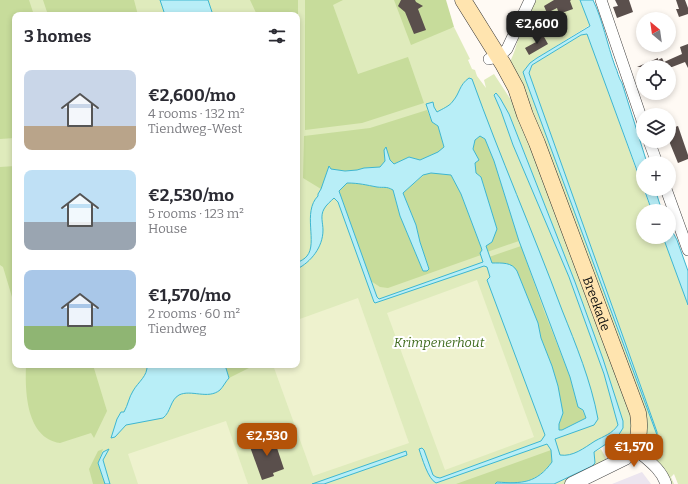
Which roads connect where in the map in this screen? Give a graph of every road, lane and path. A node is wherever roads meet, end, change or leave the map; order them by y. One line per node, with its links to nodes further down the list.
1 (460, 0): 5 (main road, Breekade)
2 (463, 0): 5 (main road, Breekade)
3 (530, 0): 5 (street)
4 (601, 0): 6 (street)
5 (491, 54): 9 (main road, Breekade)
6 (638, 108)
7 (669, 196): 8 (street)
8 (688, 250)
9 (634, 448): 10 (street); 11 (street)
10 (572, 484)
11 (666, 484)

